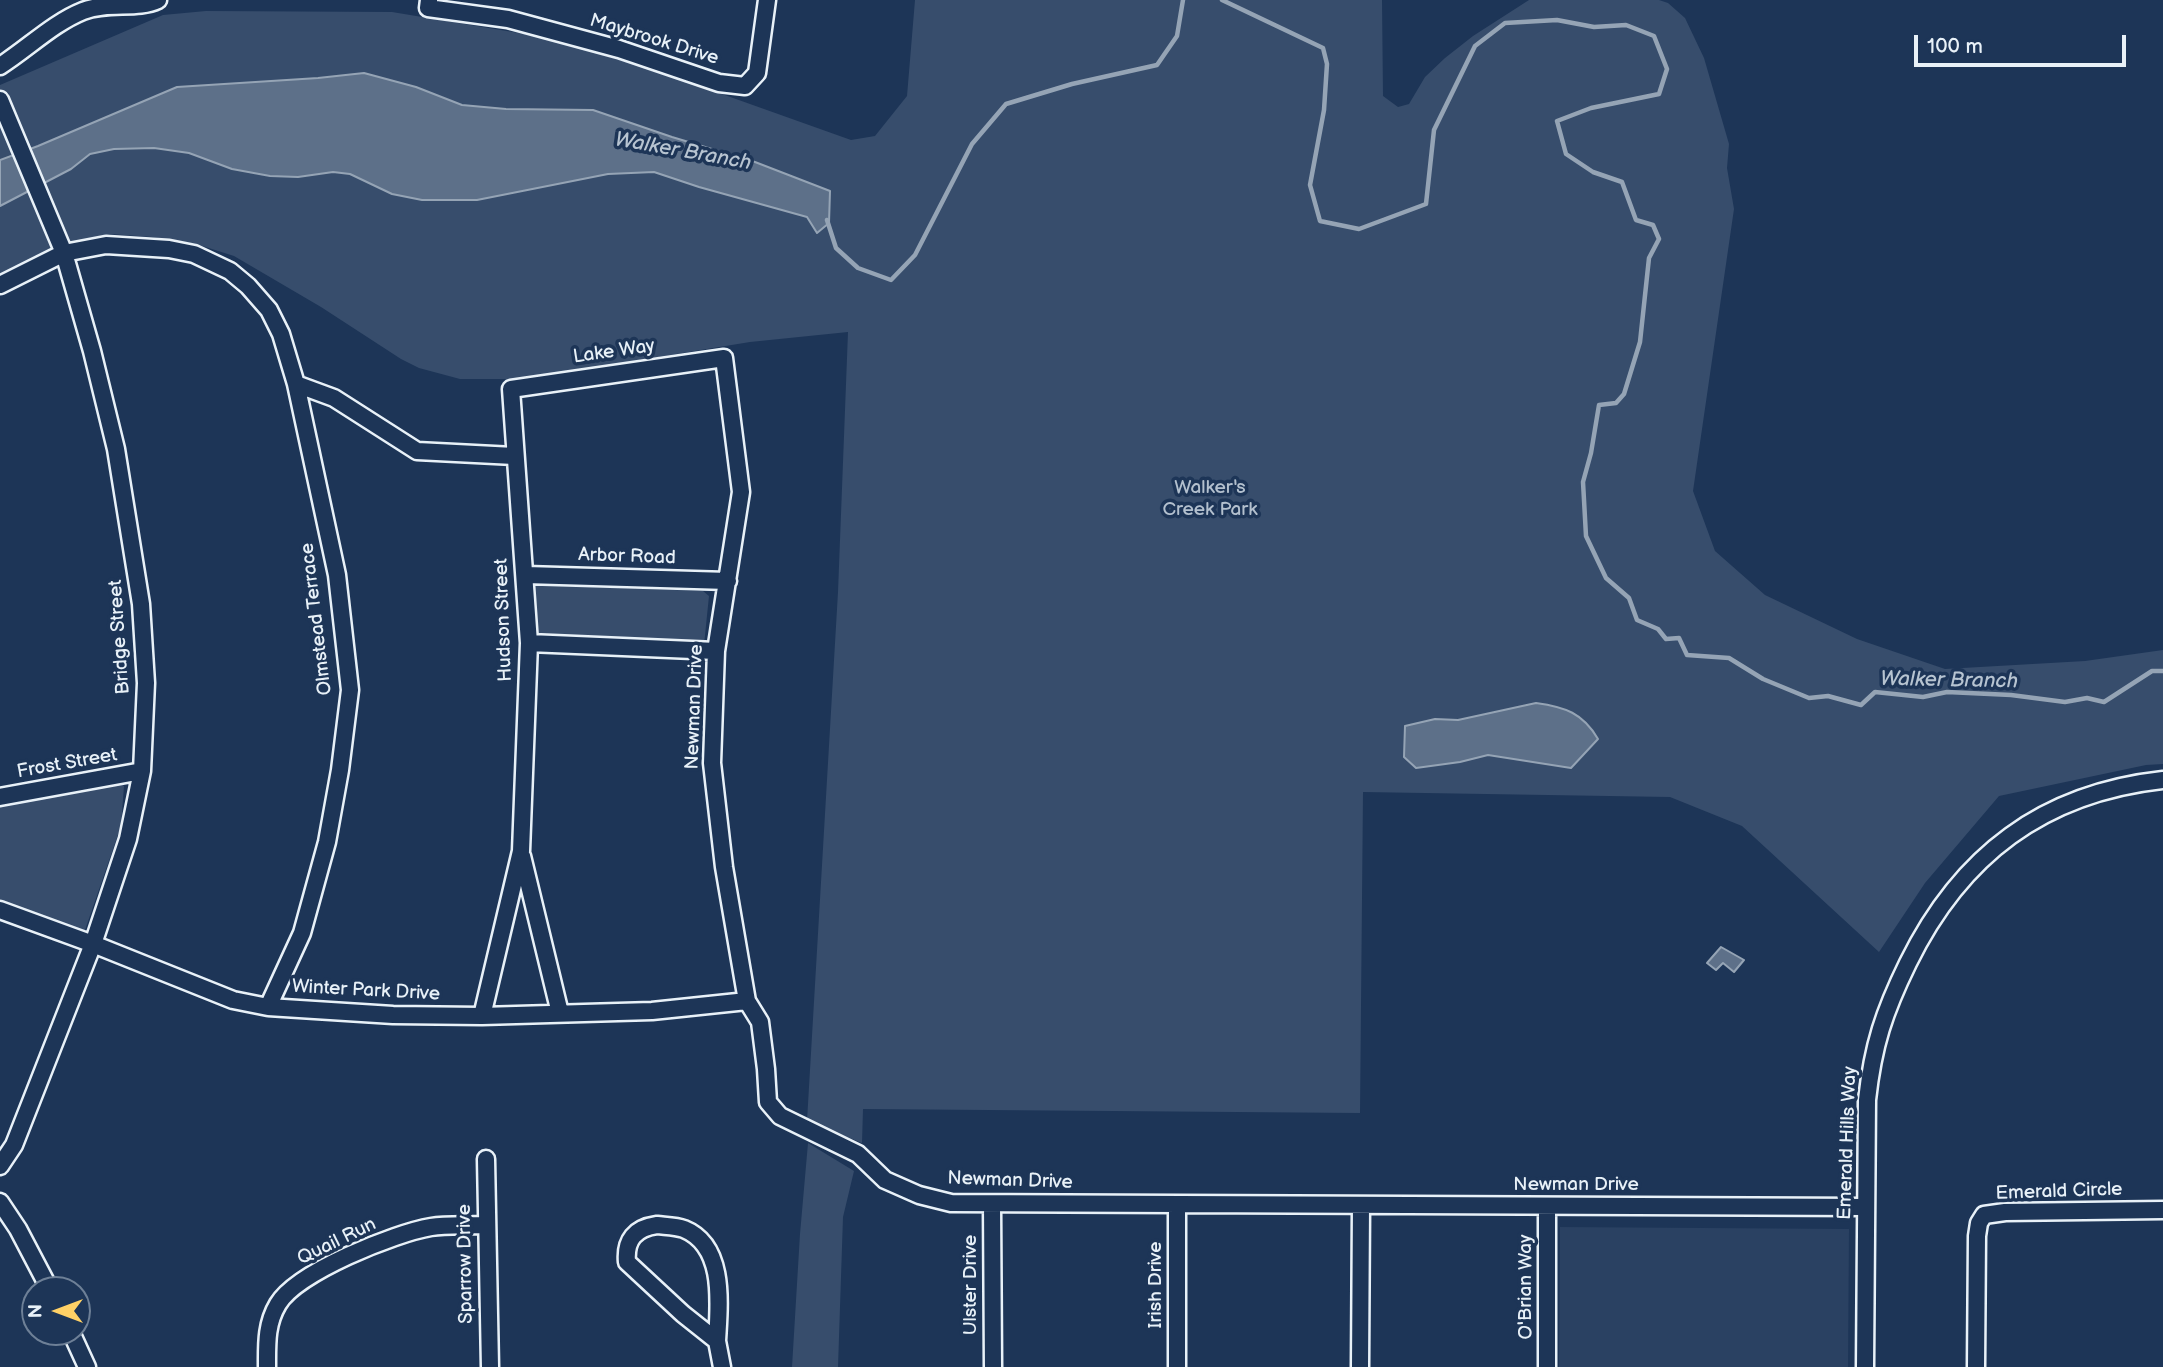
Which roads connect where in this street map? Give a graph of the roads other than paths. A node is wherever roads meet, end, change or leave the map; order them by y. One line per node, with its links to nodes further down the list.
1 (159, 0): 4 (street)
2 (767, 0): 3 (street, Maybrook Drive)
3 (428, 4)
4 (0, 66)
5 (3, 107): 6 (street, Bridge Street)
6 (64, 253): 7 (street); 9 (street); 16 (street, Bridge Street)
7 (0, 285)
8 (724, 358): 10 (street, Lake Way); 13 (street, Newman Drive)
9 (296, 384): 11 (street); 23 (street, Olmstead Terrace)
10 (511, 389): 11 (street, Hudson Street)
11 (514, 456): 12 (street, Hudson Street)
12 (526, 575): 13 (street, Arbor Road); 14 (street, Hudson Street)
13 (728, 581): 15 (street, Newman Drive)
14 (529, 643): 15 (street); 19 (street, Hudson Street)
15 (716, 651): 22 (street, Newman Drive)
16 (142, 771): 18 (street, Frost Street); 21 (street, Bridge Street)
17 (2163, 780): 33 (street, Emerald Hills Way)
18 (0, 797)
19 (521, 851): 24 (street, Hudson Street); 25 (street, Hudson Street)
20 (0, 910): 21 (street, Winter Park Drive)
21 (93, 944): 23 (street, Winter Park Drive); 27 (street, Bridge Street)
22 (747, 1001): 24 (street, Winter Park Drive); 29 (street, Newman Drive)
23 (268, 1007): 25 (street, Winter Park Drive)
24 (560, 1013): 25 (street, Winter Park Drive)
25 (482, 1016)
26 (486, 1159): 35 (street, Sparrow Drive)
27 (0, 1166)
28 (0, 1202): 36 (street)
29 (992, 1204): 30 (street, Newman Drive); 45 (street, Ulster Drive)
30 (1177, 1204): 31 (street, Newman Drive); 46 (street, Irish Drive)
31 (1361, 1206): 32 (street, Newman Drive); 47 (street)
32 (1547, 1206): 33 (street, Newman Drive); 48 (street, O'Brian Way)
33 (1866, 1207): 49 (street, Emerald Hills Way)
34 (2163, 1210): 50 (street, Emerald Circle)
35 (486, 1225): 42 (street, Quail Run); 43 (street, Sparrow Drive)
36 (18, 1229): 37 (street); 38 (street)
37 (0, 1230)
38 (43, 1276)
39 (718, 1341): 39 (street); 44 (street)
40 (77, 1346): 41 (street)
41 (87, 1367)
42 (267, 1367)
43 (490, 1367)
44 (722, 1367)
45 (993, 1367)
46 (1177, 1367)
47 (1360, 1367)
48 (1547, 1367)
49 (1865, 1367)
50 (1976, 1367)

